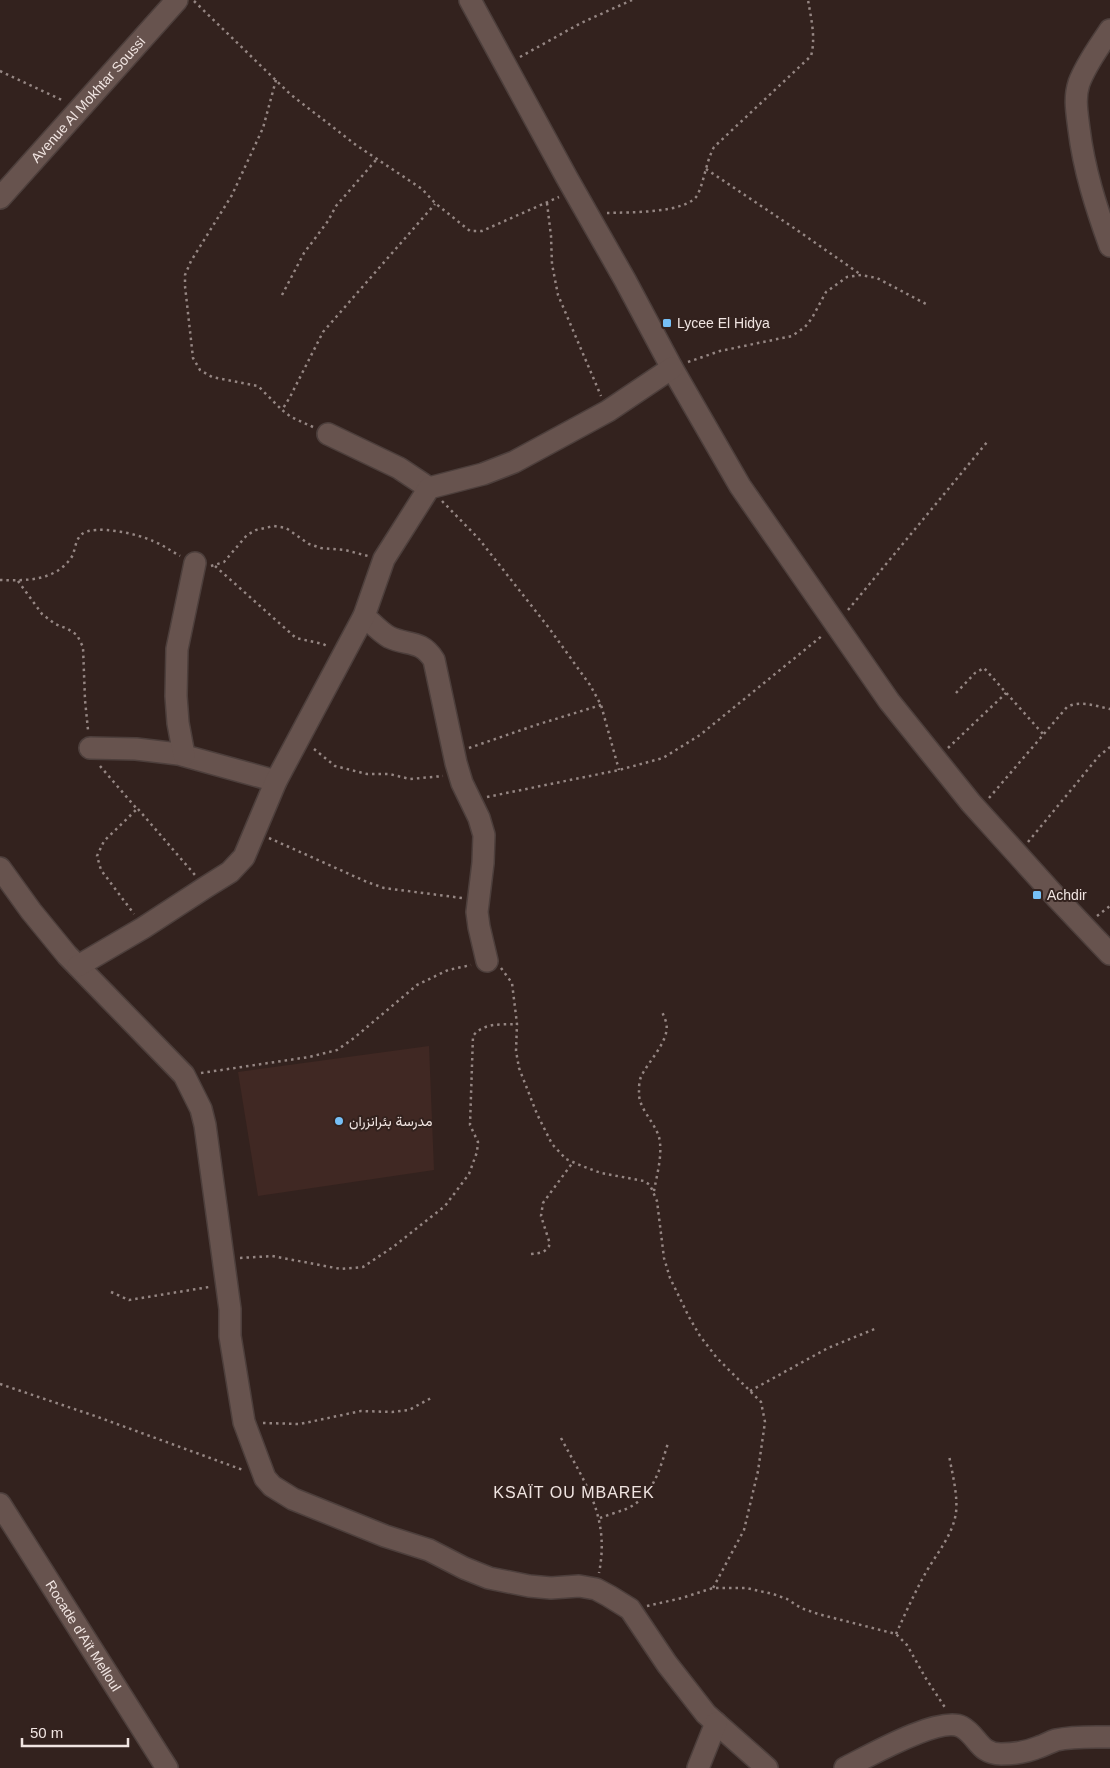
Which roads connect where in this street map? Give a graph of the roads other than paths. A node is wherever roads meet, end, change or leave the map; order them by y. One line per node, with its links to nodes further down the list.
1 (177, 0): 4 (street, Avenue Al Mokhtar Soussi)
2 (470, 0): 6 (street)
3 (1110, 30): 5 (street)
4 (0, 198)
5 (1110, 246)
6 (672, 368): 8 (street); 15 (street)
7 (328, 434): 8 (street)
8 (430, 488): 10 (street)
9 (205, 565): 12 (street)
10 (364, 616): 13 (street); 16 (street)
11 (90, 748): 12 (street)
12 (184, 755): 13 (street)
13 (276, 781): 17 (street)
14 (0, 868): 17 (street)
15 (1110, 954)
16 (487, 961)
17 (78, 966): 19 (street)
18 (0, 1504): 22 (street, Rocade d'Aït Melloul)
19 (716, 1723): 23 (street); 24 (street)
20 (1110, 1737): 21 (street)
21 (1001, 1761): 25 (street)
22 (166, 1768)
23 (698, 1768)
24 (767, 1768)
25 (845, 1768)

